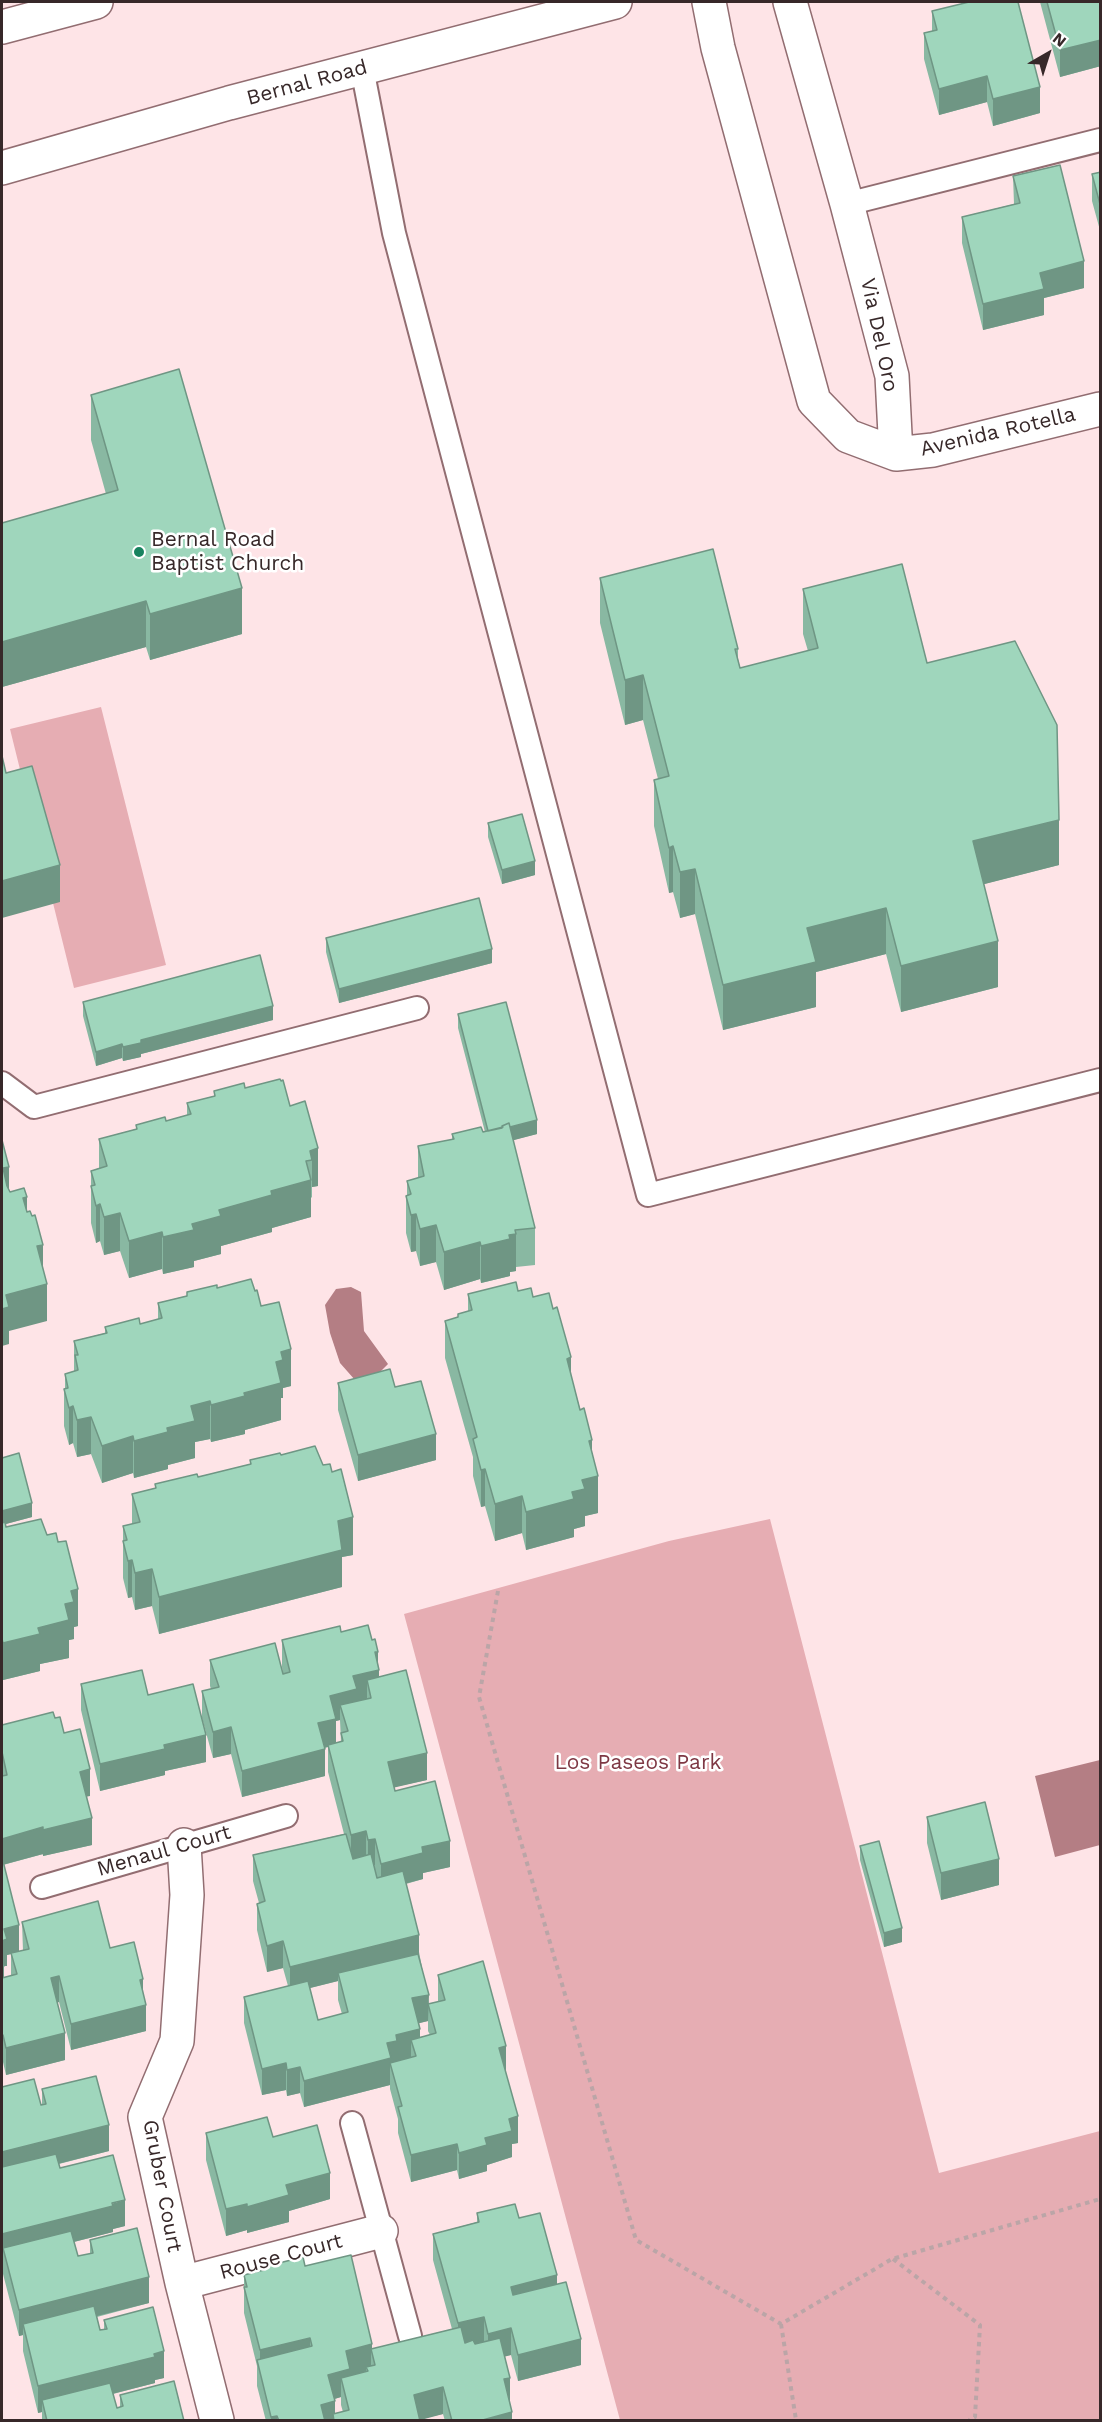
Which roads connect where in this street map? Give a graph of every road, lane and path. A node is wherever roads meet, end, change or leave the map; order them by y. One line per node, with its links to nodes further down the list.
1 (96, 2): 5 (street)
2 (615, 2): 6 (street, Bernal Road)
3 (709, 2): 11 (street)
4 (790, 2): 9 (street, Via Del Oro)
5 (2, 27)
6 (362, 68): 8 (street, Bernal Road); 13 (lane)
7 (1101, 140): 9 (lane)
8 (2, 168)
9 (848, 204): 11 (street, Via Del Oro)
10 (1101, 409): 11 (street, Avenida Rotella)
11 (896, 454)
12 (417, 1008): 14 (lane)
13 (1101, 1080)
14 (2, 1083)
15 (498, 1591): 24 (path)
16 (286, 1816): 17 (lane, Menaul Court)
17 (184, 1845): 18 (lane, Menaul Court); 23 (street, Gruber Court)
18 (42, 1887)
19 (352, 2123): 21 (lane)
20 (1101, 2199): 22 (path)
21 (381, 2231): 23 (street, Rouse Court); 25 (lane)
22 (892, 2259): 24 (path); 28 (path)
23 (182, 2283): 26 (street, Gruber Court)
24 (781, 2324): 27 (path)
25 (410, 2336)
26 (217, 2421)
27 (796, 2421)
28 (969, 2421)

